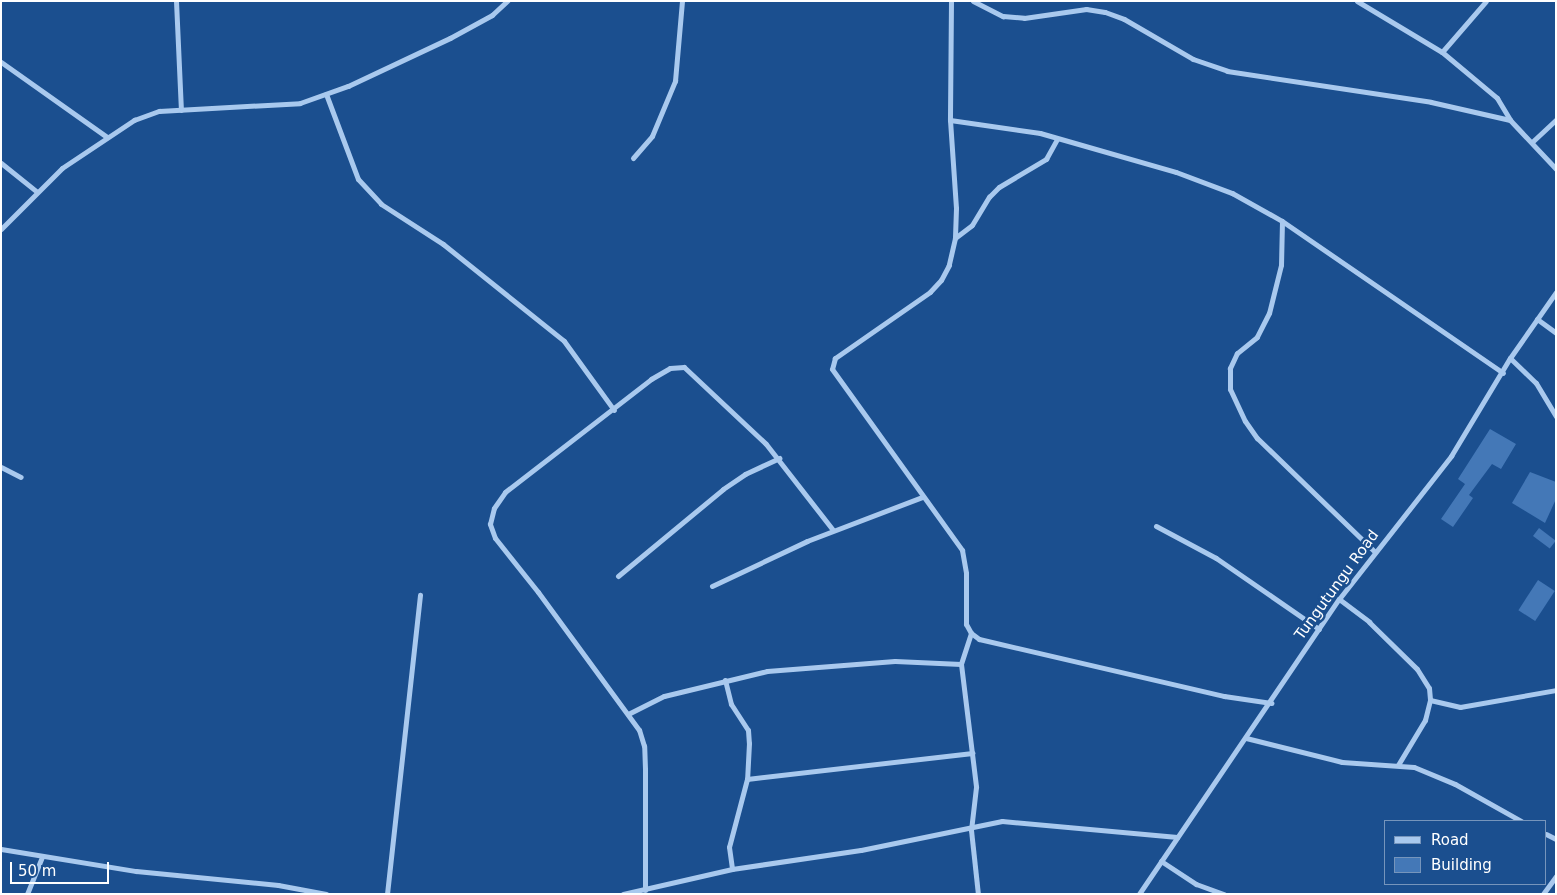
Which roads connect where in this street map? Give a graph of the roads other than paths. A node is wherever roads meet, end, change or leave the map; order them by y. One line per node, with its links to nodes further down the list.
1 (176, 1): 11 (street)
2 (507, 1): 10 (street)
3 (682, 1): 19 (street)
4 (951, 1): 12 (street)
5 (973, 1): 13 (street)
6 (1357, 1): 8 (street)
7 (1486, 1): 8 (street)
8 (1442, 52): 13 (street)
9 (1, 62): 16 (street)
10 (326, 94): 11 (street); 31 (street)
11 (181, 110): 16 (street)
12 (950, 120): 17 (street); 25 (street)
13 (1510, 120): 18 (street)
14 (1556, 120): 15 (street)
15 (1554, 125): 18 (street)
16 (107, 137): 22 (street)
17 (1057, 139): 23 (street); 25 (street)
18 (1532, 142): 21 (street)
19 (633, 158)
20 (1, 163): 22 (street)
21 (1556, 169)
22 (36, 191): 24 (street)
23 (1282, 222): 30 (street); 39 (street)
24 (1, 229)
25 (955, 238): 36 (street)
26 (1556, 292): 27 (street, Tungutungu Road)
27 (1537, 319): 28 (street); 29 (street, Tungutungu Road)
28 (1556, 333)
29 (1510, 358): 30 (street, Tungutungu Road); 32 (street)
30 (1503, 373): 39 (street, Tungutungu Road)
31 (614, 410): 33 (street); 51 (street)
32 (1556, 416)
33 (779, 458): 38 (street); 40 (street)
34 (1, 467): 35 (street)
35 (21, 477)
36 (922, 497): 38 (street); 45 (street)
37 (1156, 526): 44 (street)
38 (833, 530): 41 (street)
39 (1374, 552): 43 (street, Tungutungu Road)
40 (618, 576)
41 (712, 586)
42 (420, 595): 67 (street)
43 (1339, 599): 44 (street, Tungutungu Road); 49 (street)
44 (1319, 629): 50 (street, Tungutungu Road)
45 (971, 633): 46 (street); 50 (street)
46 (961, 664): 47 (street); 53 (street)
47 (725, 680): 51 (street); 55 (street)
48 (1556, 690): 49 (street)
49 (1430, 700): 54 (street)
50 (1271, 703): 52 (street, Tungutungu Road)
51 (628, 714): 64 (street)
52 (1246, 738): 54 (street); 58 (street, Tungutungu Road)
53 (973, 753): 55 (street); 57 (street)
54 (1398, 764): 56 (street)
55 (747, 779): 62 (street)
56 (1520, 820)
57 (971, 830): 58 (street); 62 (street); 69 (street)
58 (1177, 837): 61 (street, Tungutungu Road)
59 (1, 850): 60 (street)
60 (42, 857): 65 (street); 66 (street)
61 (1161, 861): 70 (street, Tungutungu Road); 71 (street)
62 (732, 869): 64 (street)
63 (1556, 876): 72 (street)
64 (646, 890): 68 (street)
65 (27, 894)
66 (326, 894)
67 (387, 894)
68 (623, 894)
69 (978, 894)
70 (1139, 894)
71 (1224, 894)
72 (1543, 894)

